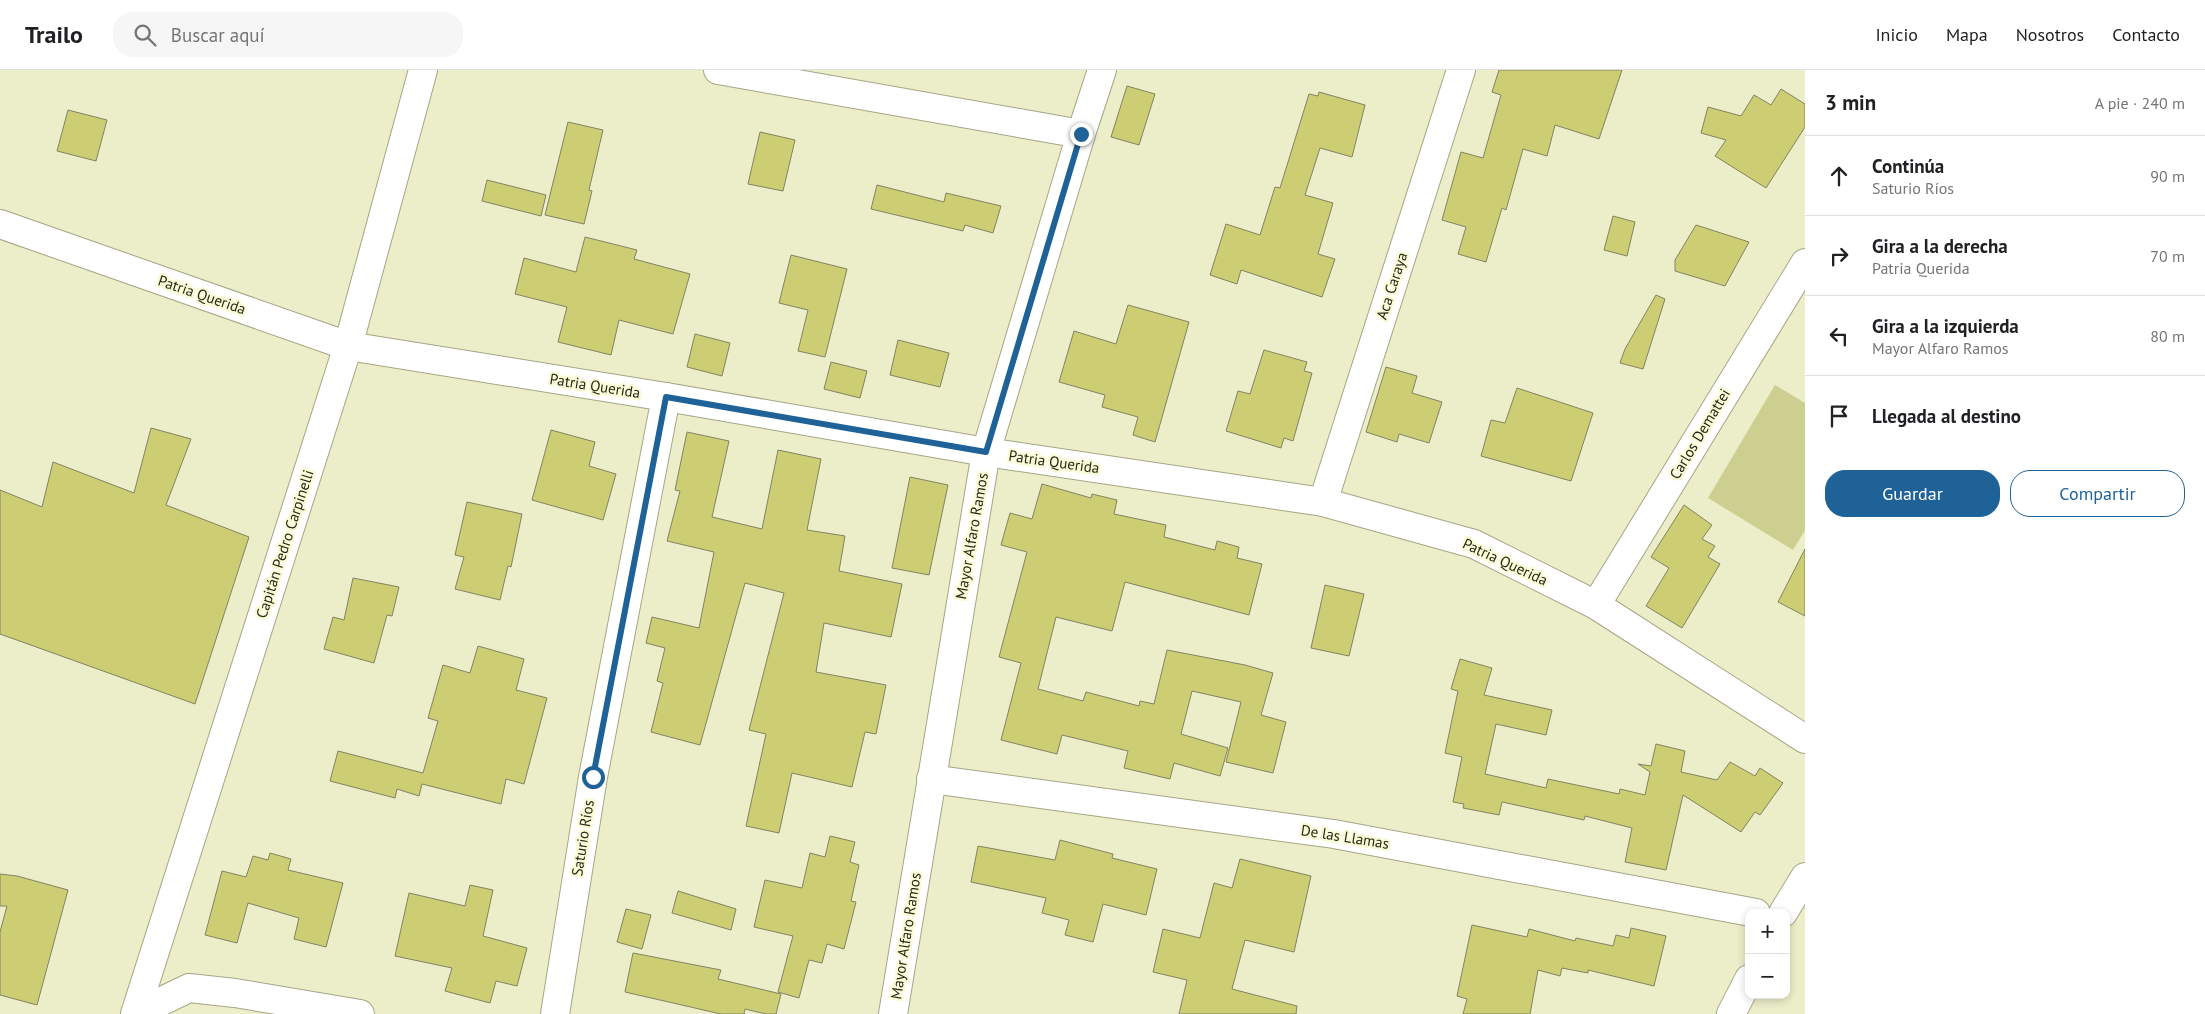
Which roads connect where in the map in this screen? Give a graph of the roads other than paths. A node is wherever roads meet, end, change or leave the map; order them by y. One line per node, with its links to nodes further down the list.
1 (423, 70): 8 (street, Capitán Pedro Carpinelli)
2 (718, 70): 5 (street)
3 (1102, 70): 5 (street, Mayor Alfaro Ramos)
4 (1461, 70): 11 (street, Aca Caraya)
5 (1081, 134): 10 (street, Mayor Alfaro Ramos)
6 (0, 224): 8 (street, Patria Querida)
7 (1805, 262): 12 (street, Carlos Demattei)
8 (348, 346): 9 (street, Patria Querida); 19 (street, Capitán Pedro Carpinelli)
9 (666, 397): 10 (street, Patria Querida); 22 (street, Saturio Ríos)
10 (986, 452): 11 (street, Patria Querida); 14 (street, Mayor Alfaro Ramos)
11 (1323, 502): 12 (street, Patria Querida)
12 (1596, 605): 13 (street, Patria Querida)
13 (1805, 739)
14 (931, 779): 17 (street, De las Llamas); 23 (street, Mayor Alfaro Ramos)
15 (1805, 877): 16 (street)
16 (1785, 909)
17 (1745, 911)
18 (1745, 987): 24 (street)
19 (135, 1014)
20 (148, 1014): 21 (street)
21 (360, 1014)
22 (555, 1014)
23 (893, 1014)
24 (1731, 1014)

